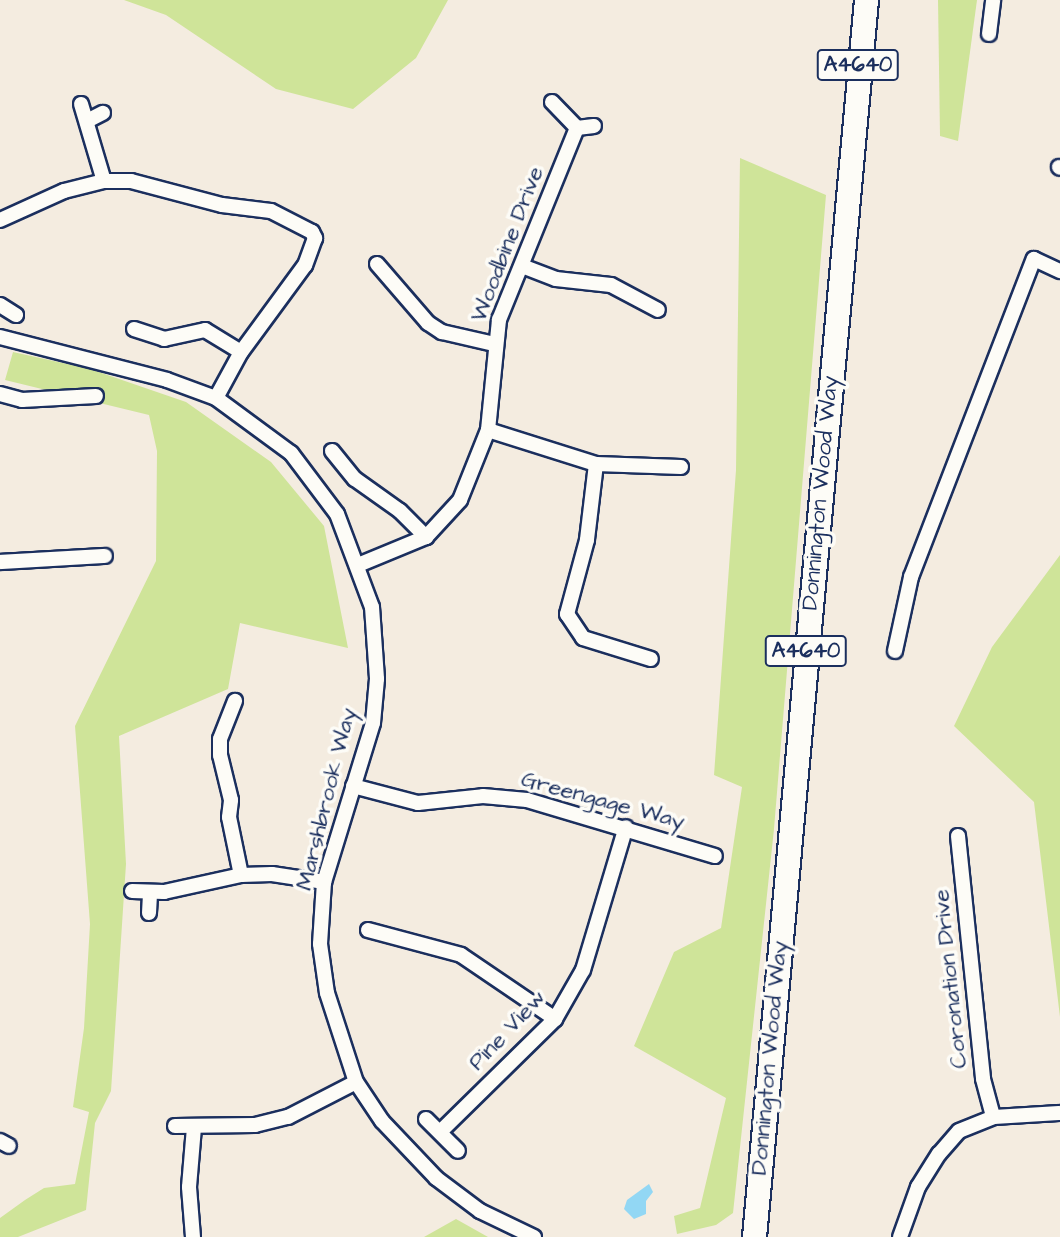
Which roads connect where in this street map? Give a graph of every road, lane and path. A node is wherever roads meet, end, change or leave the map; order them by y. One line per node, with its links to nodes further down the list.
1 (866, 0): 55 (main road, Donnington Wood Way / A4640)
2 (993, 0): 3 (street)
3 (989, 34)
4 (552, 102): 9 (street)
5 (80, 104): 7 (street)
6 (103, 113): 7 (street)
7 (87, 121): 10 (street)
8 (594, 126): 9 (street)
9 (577, 128): 13 (street, Woodbine Drive)
10 (104, 181): 11 (street); 21 (street)
11 (0, 220)
12 (377, 264): 20 (street)
13 (522, 266): 16 (street); 20 (street, Woodbine Drive)
14 (1060, 271): 33 (street)
15 (0, 305): 17 (street)
16 (658, 310)
17 (16, 315)
18 (134, 329): 21 (street)
19 (1, 341): 24 (street, Marshbrook Way)
20 (494, 344): 25 (street, Woodbine Drive)
21 (241, 352): 24 (street)
22 (0, 394): 23 (street)
23 (96, 396)
24 (216, 398): 32 (street, Marshbrook Way)
25 (488, 430): 27 (street); 29 (street, Woodbine Drive)
26 (332, 451): 29 (street)
27 (596, 464): 28 (street); 34 (street)
28 (681, 467)
29 (426, 537): 32 (street, Woodbine Drive)
30 (105, 556): 31 (street)
31 (0, 562)
32 (358, 565): 36 (street, Marshbrook Way)
33 (895, 651)
34 (651, 659)
35 (235, 701): 40 (street)
36 (353, 786): 37 (street, Greengage Way); 41 (street, Marshbrook Way)
37 (625, 827): 39 (street, Greengage Way); 46 (street, Pine View)
38 (958, 836): 49 (street, Coronation Drive)
39 (715, 856)
40 (241, 875): 41 (street); 43 (street)
41 (324, 881): 47 (street, Marshbrook Way)
42 (132, 891): 43 (street)
43 (150, 893): 44 (street)
44 (149, 913)
45 (368, 930): 46 (street)
46 (555, 1019): 53 (street, Pine View)
47 (356, 1082): 52 (street); 57 (street, Marshbrook Way)
48 (1060, 1113): 49 (street)
49 (993, 1117): 58 (street)
50 (426, 1119): 53 (street)
51 (174, 1126): 52 (street)
52 (194, 1127): 56 (street)
53 (440, 1132): 54 (street)
54 (458, 1151)
55 (750, 1234)
56 (193, 1237)
57 (534, 1237)
58 (900, 1237)

